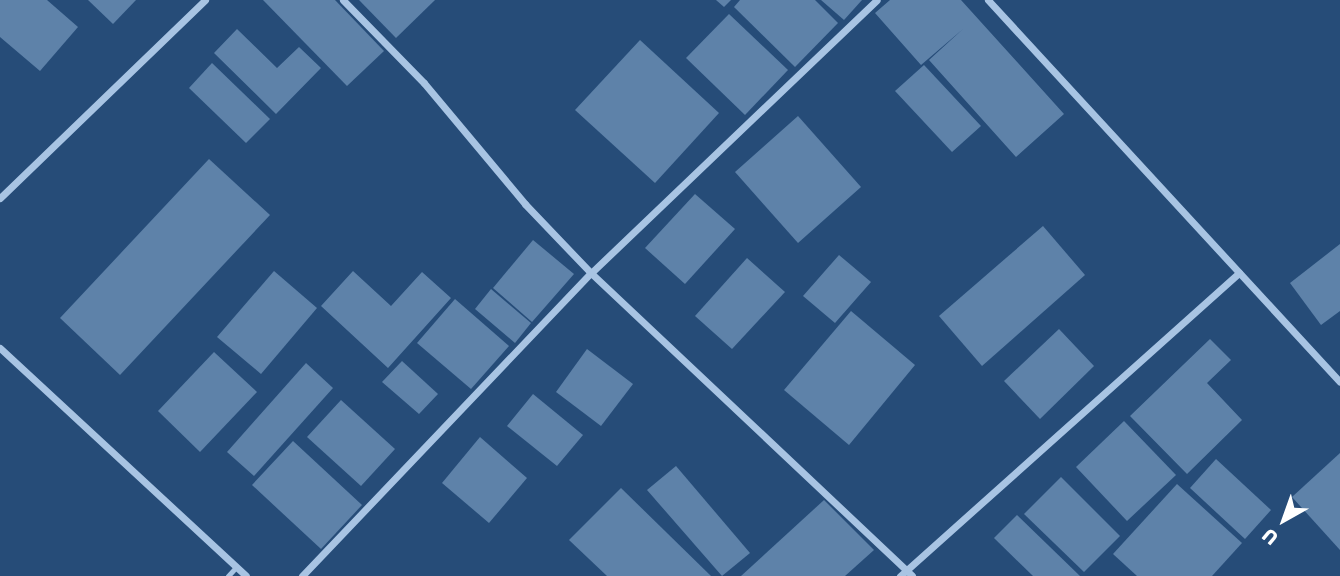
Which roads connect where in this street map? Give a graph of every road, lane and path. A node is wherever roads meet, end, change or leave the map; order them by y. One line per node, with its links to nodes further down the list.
1 (205, 0): 5 (street)
2 (343, 0): 6 (street)
3 (877, 0): 6 (street)
4 (988, 0): 7 (street)
5 (0, 198)
6 (591, 273): 11 (street); 14 (street)
7 (1239, 273): 9 (street); 11 (street)
8 (0, 348): 10 (street)
9 (1340, 382)
10 (236, 567): 12 (lane); 13 (street)
11 (906, 574)
12 (228, 576)
13 (246, 576)
14 (302, 576)

